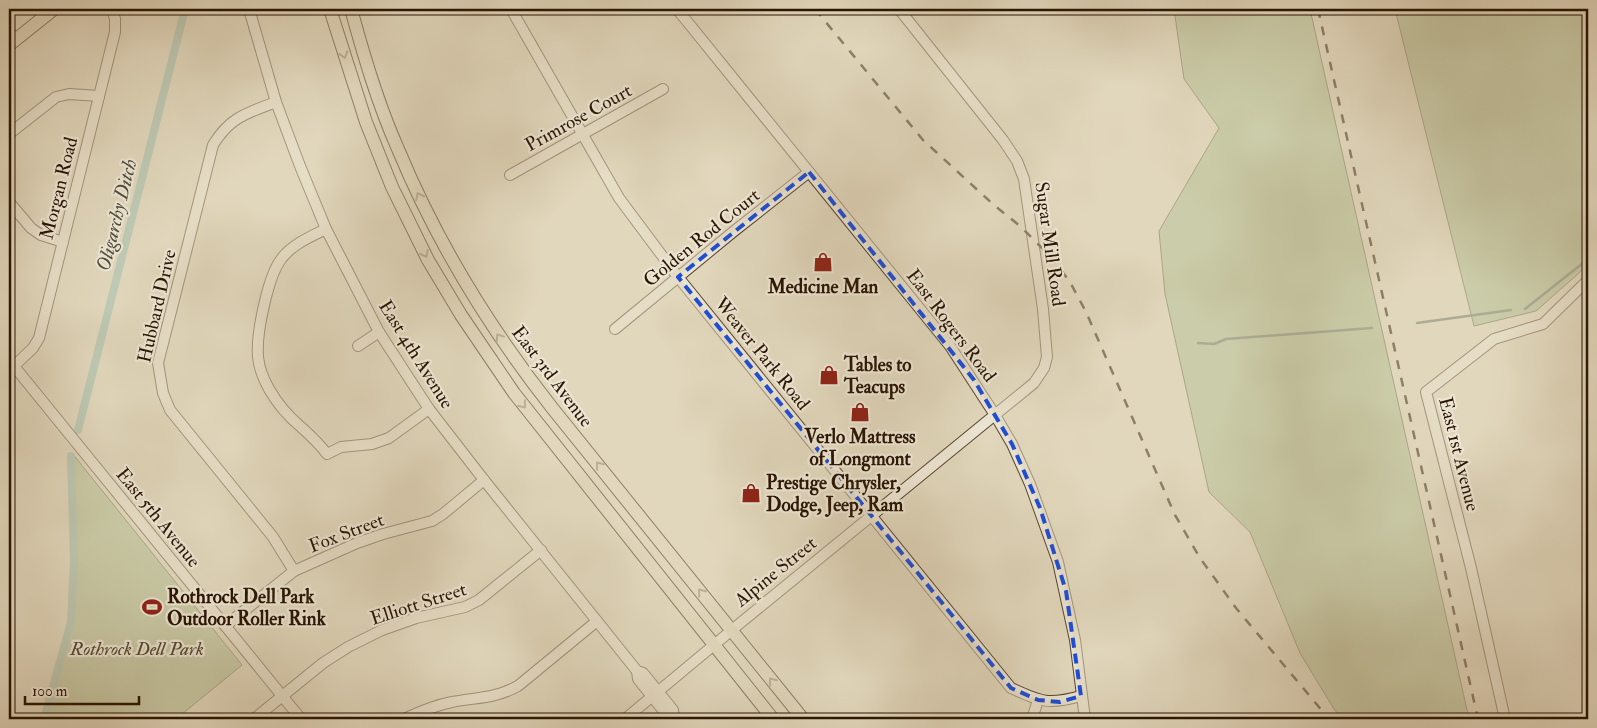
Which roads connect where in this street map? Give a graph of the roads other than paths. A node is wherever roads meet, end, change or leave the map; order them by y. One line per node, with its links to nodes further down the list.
1 (54, 9): 9 (main road)
2 (112, 9): 11 (street, Morgan Road)
3 (250, 9): 12 (street, East 4th Avenue)
4 (330, 9): 35 (main road, East 3rd Avenue, one-way to 35)
5 (351, 9): 34 (main road, East 3rd Avenue, one-way to 5)
6 (511, 9): 14 (street, Weaver Park Road)
7 (677, 9): 15 (street, East Rogers Road)
8 (899, 9): 27 (street, Sugar Mill Road)
9 (11, 38)
10 (663, 89): 14 (street, Primrose Court)
11 (99, 96): 13 (street); 19 (street, Morgan Road)
12 (276, 102): 18 (street, East 4th Avenue); 31 (street, Hubbard Drive)
13 (9, 134)
14 (581, 134): 16 (street, Primrose Court); 20 (street, Weaver Park Road)
15 (809, 172): 20 (street, Golden Rod Court); 27 (street, East Rogers Road)
16 (510, 175)
17 (9, 202): 19 (street)
18 (326, 228): 23 (street, East 4th Avenue); 26 (street)
19 (63, 242): 25 (street, Morgan Road)
20 (678, 277): 22 (street, Golden Rod Court); 29 (street, Weaver Park Road)
21 (1588, 280): 49 (street, East 1st Avenue)
22 (615, 329)
23 (379, 332): 24 (street); 26 (street, East 4th Avenue)
24 (358, 346)
25 (11, 363): 33 (street, East 5th Avenue)
26 (429, 409): 28 (street, East 4th Avenue)
27 (995, 415): 29 (street, Alpine Street); 38 (street, East Rogers Road)
28 (484, 480): 30 (street, East 4th Avenue); 31 (street, Fox Street)
29 (872, 515): 34 (street, Alpine Street); 39 (street, Weaver Park Road)
30 (541, 550): 32 (street, East 4th Avenue); 37 (street, Elliott Street)
31 (294, 571): 33 (street, Fox Street)
32 (597, 621): 36 (street, East 4th Avenue); 43 (street)
33 (225, 626): 37 (street, East 5th Avenue)
34 (731, 630): 35 (street, Alpine Street); 46 (main road, East 3rd Avenue, one-way to 34)
35 (713, 645): 36 (street, Alpine Street); 45 (main road, East 3rd Avenue)
36 (655, 694): 40 (street, East 4th Avenue); 44 (street, Alpine Street)
37 (282, 696): 41 (street, Elliott Street); 42 (street, East 5th Avenue)
38 (1082, 696): 39 (street, Weaver Park Road); 48 (street, East Rogers Road)
39 (1038, 700): 47 (street)
40 (675, 718)
41 (254, 719)
42 (301, 719)
43 (404, 719)
44 (625, 719)
45 (773, 719)
46 (803, 719)
47 (1032, 719)
48 (1085, 719)
49 (1505, 719)

